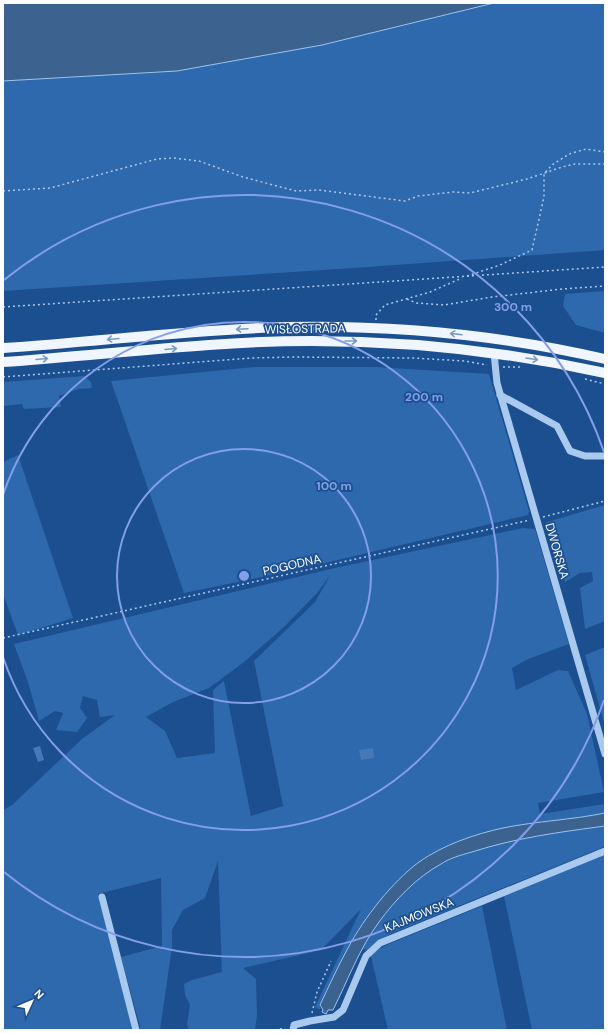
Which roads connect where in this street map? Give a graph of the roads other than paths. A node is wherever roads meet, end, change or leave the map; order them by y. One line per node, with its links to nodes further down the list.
1 (495, 339): 2 (main road, WISŁOSTRADA, one-way to 2); 3 (main road); 4 (main road, WISŁOSTRADA)
2 (3, 348)
3 (494, 352): 5 (main road, WISŁOSTRADA, one-way to 3); 6 (main road, WISŁOSTRADA, one-way to 6); 7 (street, DWORSKA)
4 (605, 359)
5 (3, 362)
6 (605, 373)
7 (500, 395): 8 (street); 9 (street, DWORSKA)
8 (605, 456)
9 (605, 754)
10 (605, 851): 12 (street, KAJMOWSKA)
11 (102, 897): 13 (street)
12 (294, 1028)
13 (136, 1030)

